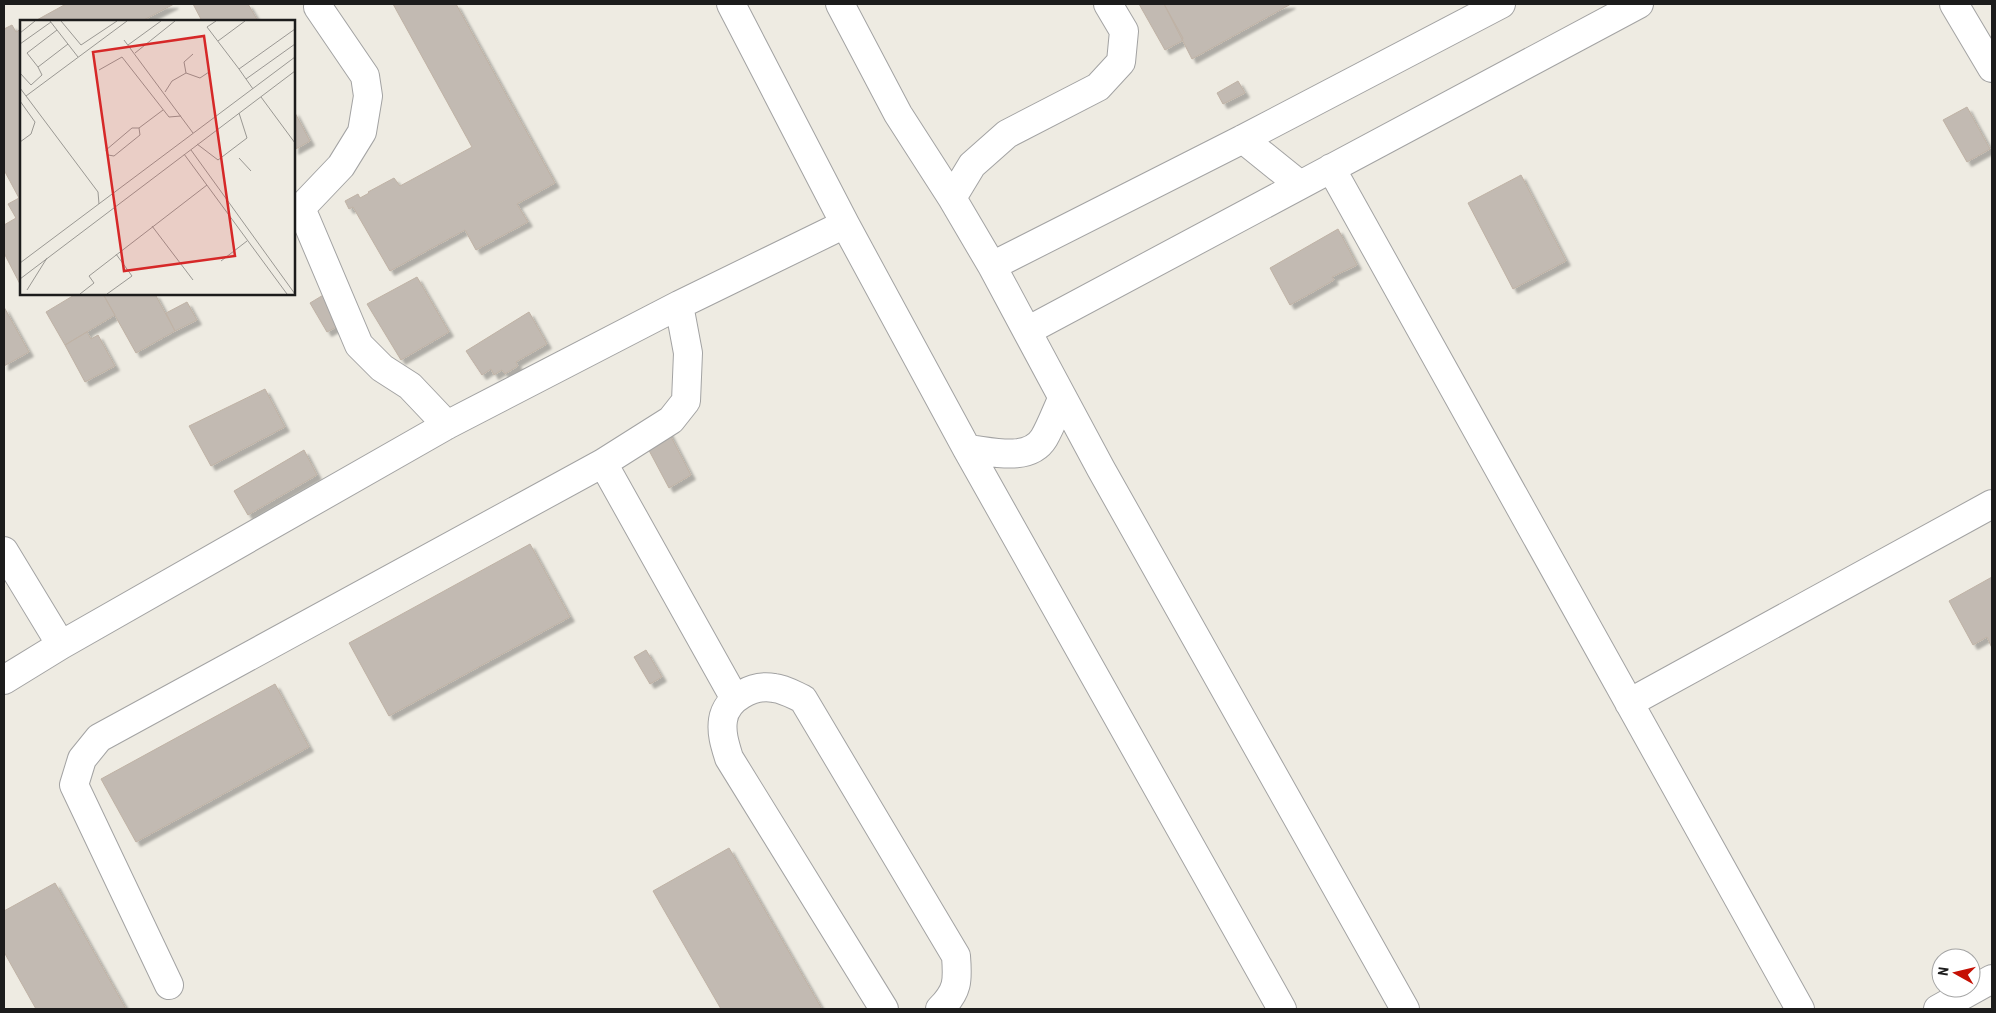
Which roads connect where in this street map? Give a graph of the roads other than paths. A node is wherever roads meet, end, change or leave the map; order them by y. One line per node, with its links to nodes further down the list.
1 (731, 4): 14 (street)
2 (840, 4): 12 (street)
3 (1108, 4): 12 (street)
4 (1501, 4): 9 (street)
5 (1639, 4): 10 (street)
6 (1954, 4): 8 (street)
7 (318, 7): 13 (street)
8 (1992, 68)
9 (1243, 139): 11 (street); 15 (street)
10 (1331, 168): 11 (street); 27 (street)
11 (1300, 185): 17 (street)
12 (952, 198): 15 (street)
13 (297, 209): 19 (street)
14 (845, 224): 16 (street); 20 (street)
15 (992, 266): 17 (street)
16 (679, 305): 19 (street); 21 (street)
17 (1027, 332): 18 (street)
18 (1062, 399): 20 (street); 33 (street)
19 (448, 425): 24 (street)
20 (967, 448): 32 (street)
21 (603, 463): 26 (street); 29 (street)
22 (1992, 504): 27 (street)
23 (4, 551): 24 (street)
24 (61, 645): 25 (street)
25 (4, 680)
26 (735, 698): 30 (street); 31 (street)
27 (1629, 703): 34 (street)
28 (1992, 979): 35 (street)
29 (169, 985)
30 (884, 1009)
31 (940, 1009)
32 (1282, 1009)
33 (1405, 1009)
34 (1800, 1009)
35 (1938, 1009)

